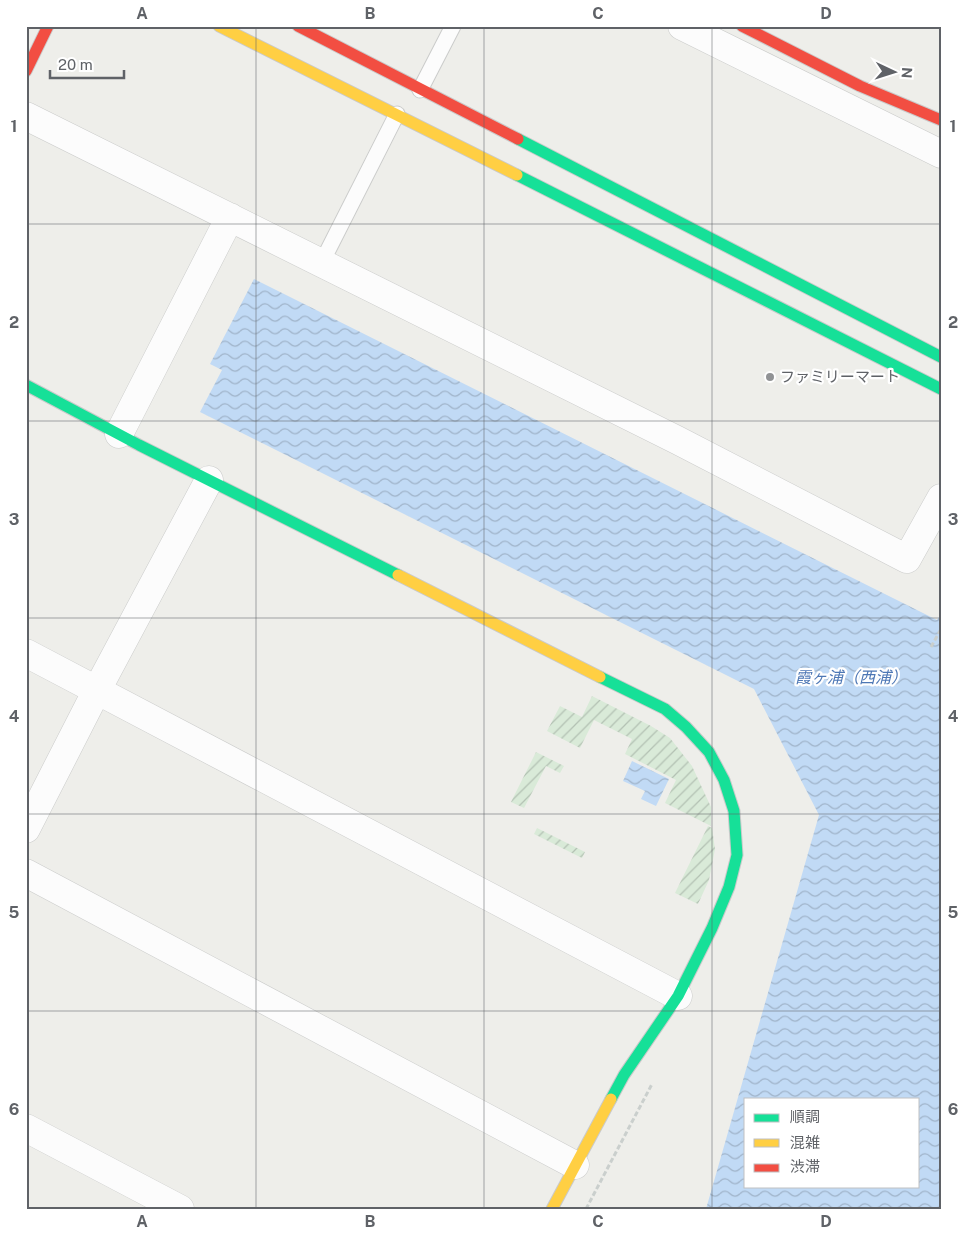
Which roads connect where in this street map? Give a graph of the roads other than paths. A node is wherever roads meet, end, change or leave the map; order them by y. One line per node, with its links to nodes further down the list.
1 (48, 26): 7 (street)
2 (219, 26): 9 (street)
3 (298, 26): 8 (street)
4 (453, 26): 8 (lane)
5 (682, 26): 12 (street)
6 (742, 26): 11 (street)
7 (26, 71)
8 (420, 90): 15 (street)
9 (397, 114): 14 (lane); 17 (street)
10 (26, 116): 13 (street)
11 (941, 120)
12 (941, 154)
13 (230, 216): 14 (street); 18 (street)
14 (322, 262): 20 (street)
15 (941, 357)
16 (26, 385): 18 (street)
17 (941, 389)
18 (119, 434): 19 (street)
19 (209, 480): 22 (street); 25 (street)
20 (941, 498)
21 (26, 653): 22 (street)
22 (97, 690): 23 (street); 25 (street)
23 (26, 829)
24 (26, 873): 27 (street)
25 (678, 996): 27 (street)
26 (26, 1128): 28 (street)
27 (575, 1165): 29 (street)
28 (180, 1209)
29 (552, 1209)

